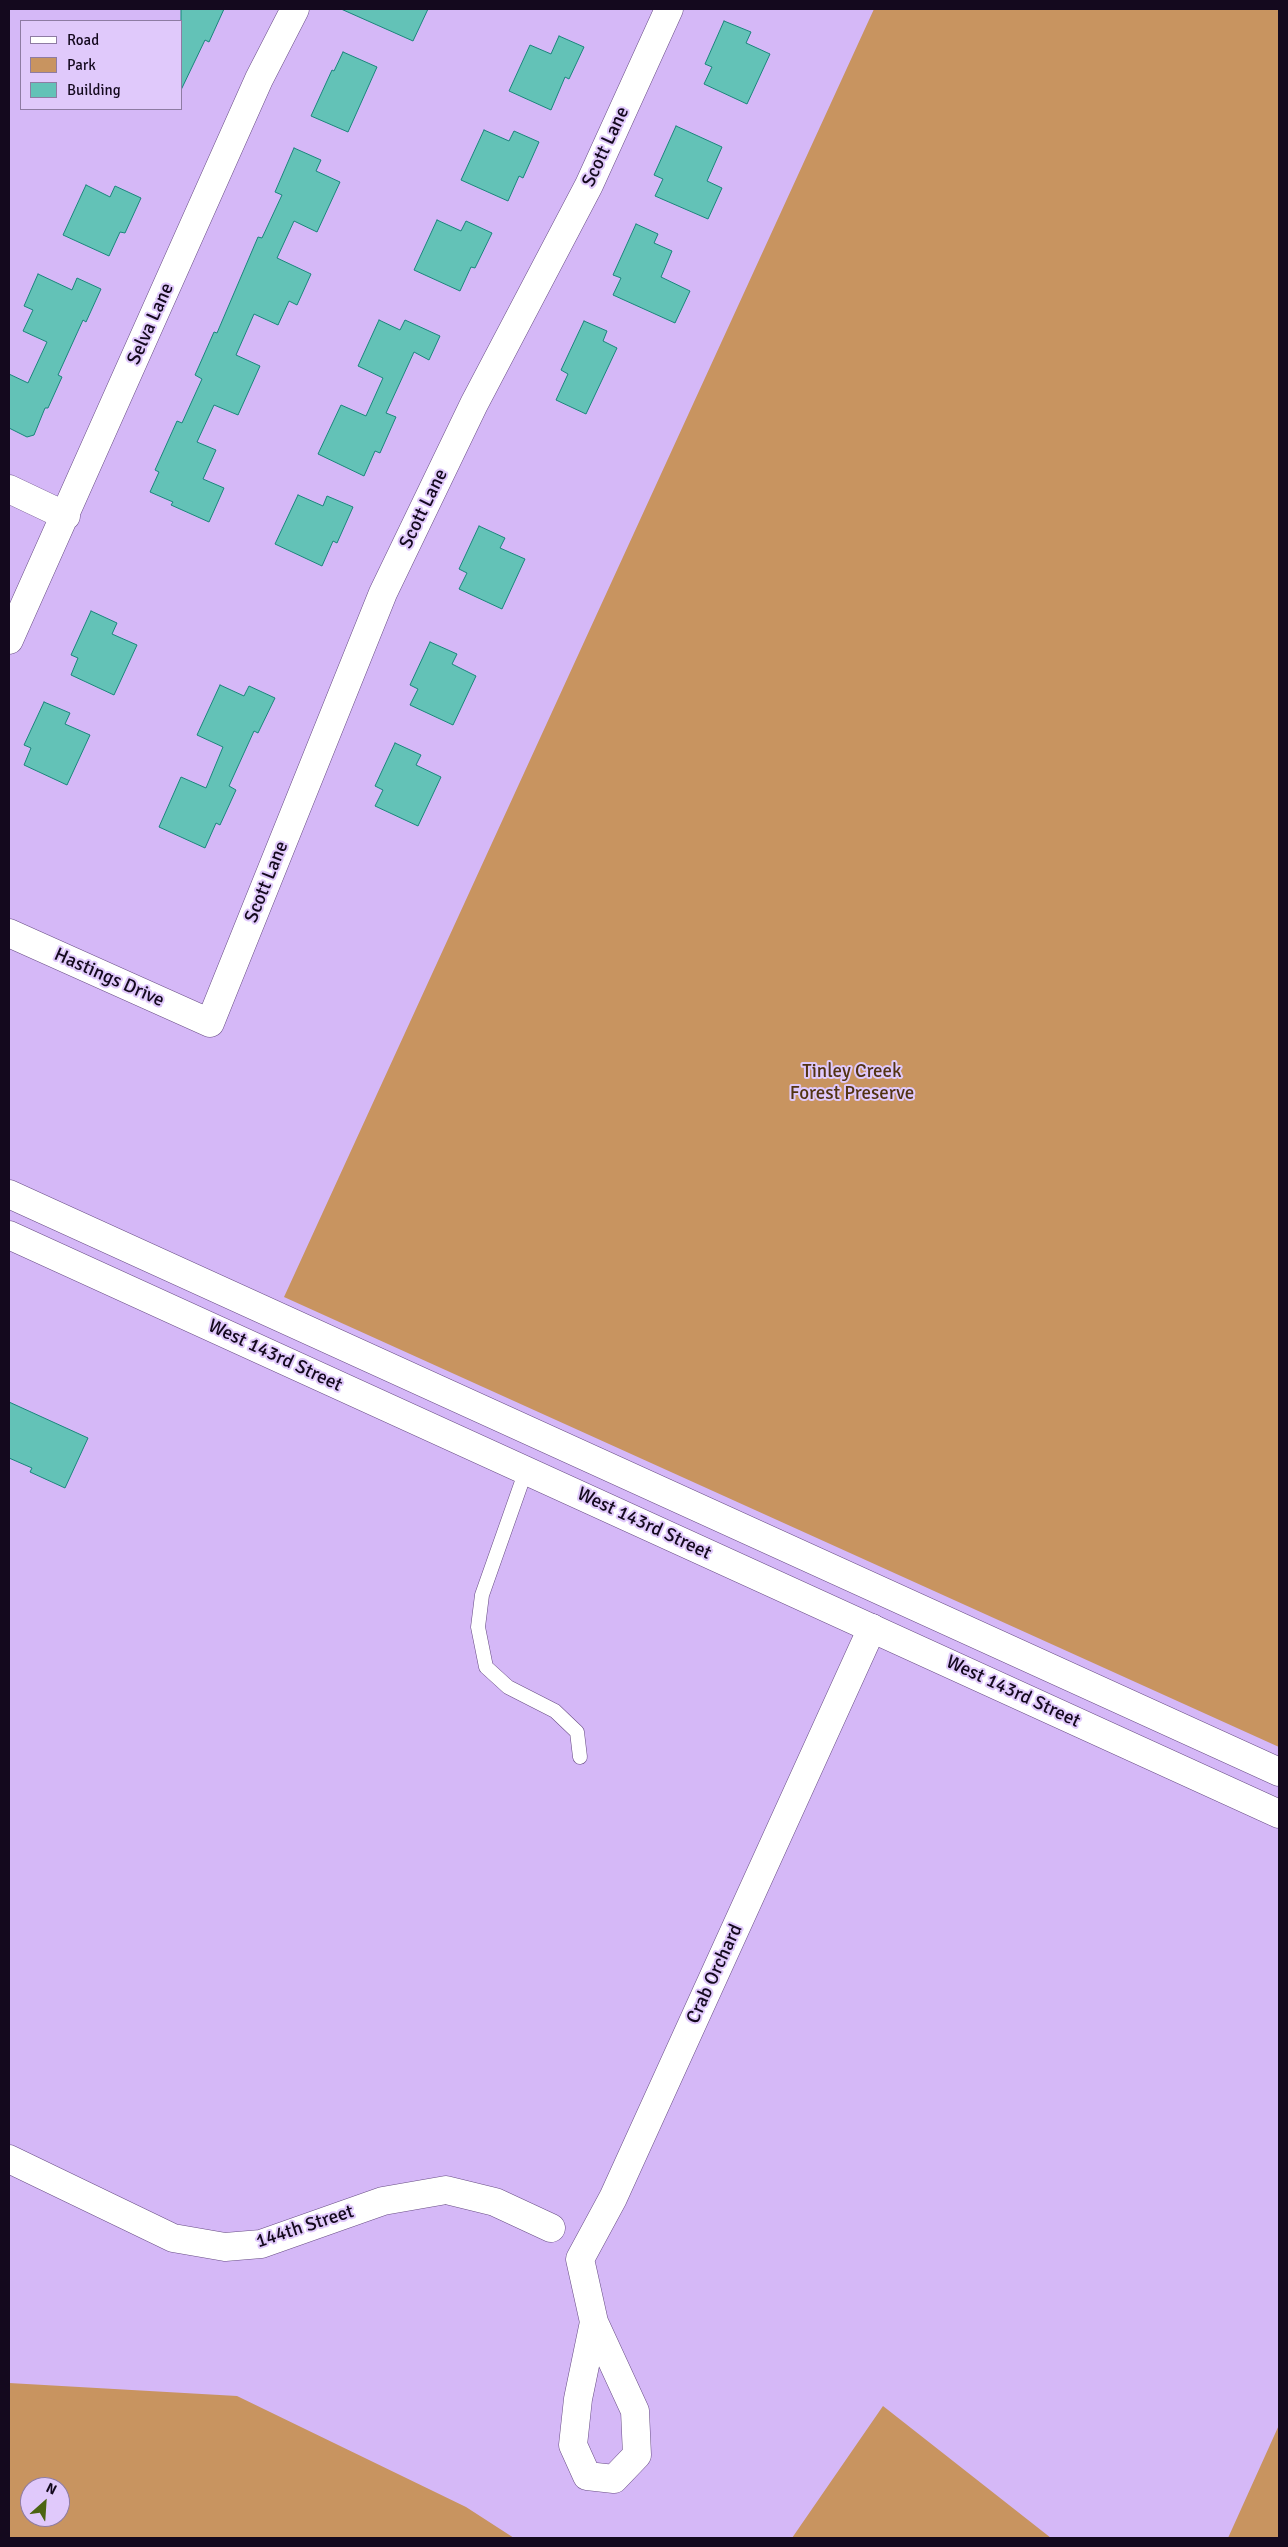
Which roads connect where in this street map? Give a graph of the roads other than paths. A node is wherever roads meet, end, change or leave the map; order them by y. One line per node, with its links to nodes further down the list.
1 (295, 9): 4 (street, Selva Lane)
2 (669, 9): 7 (street, Scott Lane)
3 (9, 489): 4 (street)
4 (66, 516): 5 (street, Selva Lane)
5 (9, 640)
6 (9, 933): 7 (street, Hastings Drive)
7 (210, 1023)
8 (9, 1194): 13 (street, West 143rd Street)
9 (9, 1235): 10 (street, West 143rd Street)
10 (526, 1470): 11 (street, West 143rd Street); 12 (lane)
11 (872, 1628): 14 (street, West 143rd Street); 17 (street, Crab Orchard)
12 (580, 1757)
13 (1279, 1772)
14 (1279, 1814)
15 (9, 2159): 16 (street, 144th Street)
16 (551, 2228)
17 (594, 2322): 17 (street, Crab Orchard)

